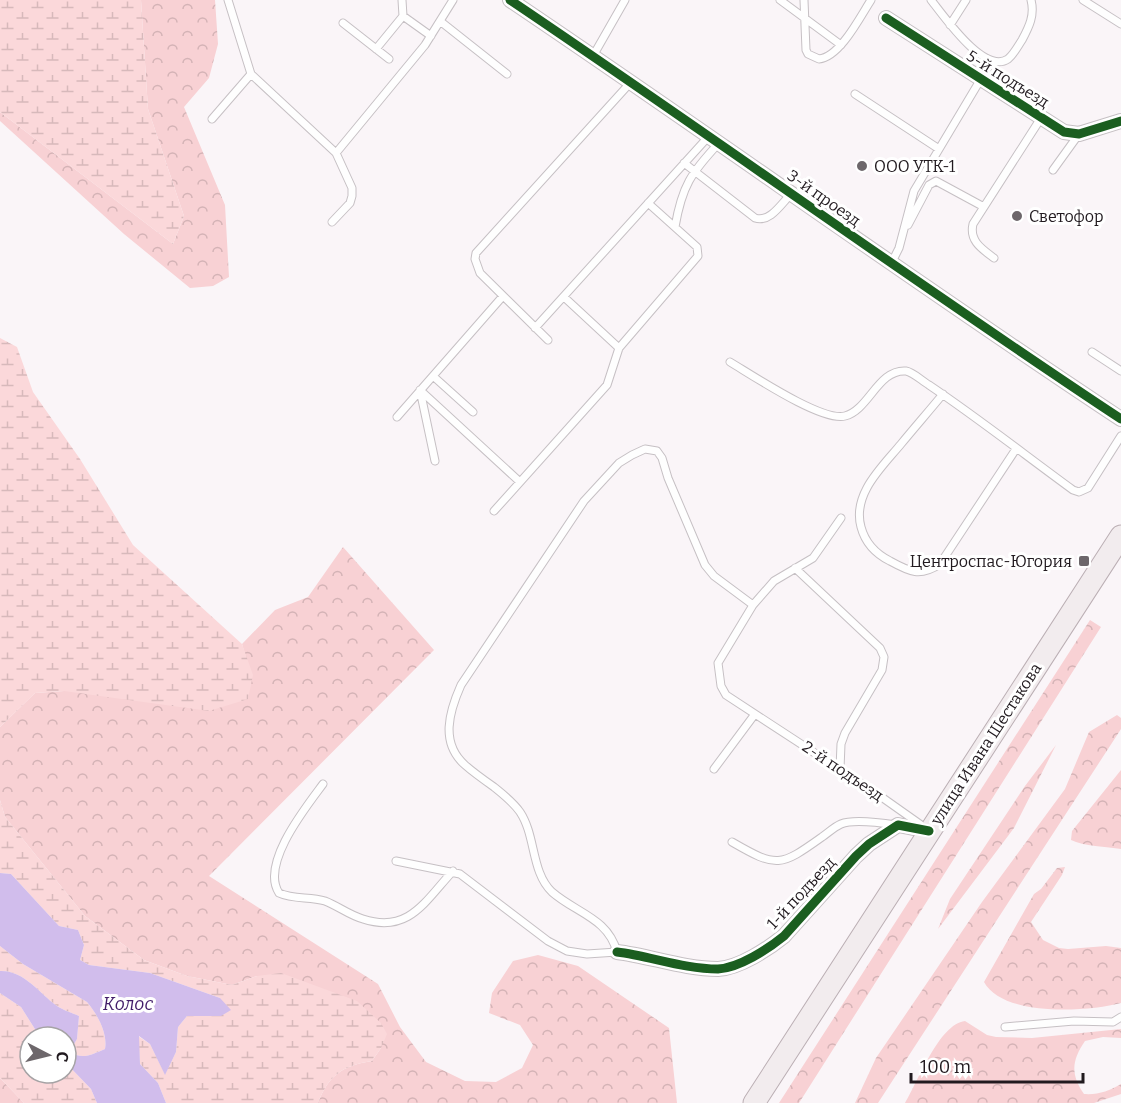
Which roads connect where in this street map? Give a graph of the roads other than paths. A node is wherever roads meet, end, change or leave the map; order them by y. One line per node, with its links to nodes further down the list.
1 (228, 0): 26 (lane)
2 (402, 0): 13 (lane)
3 (453, 0): 16 (lane)
4 (510, 0): 23 (street, 3-й проезд)
5 (626, 0): 23 (lane)
6 (780, 0): 14 (lane)
7 (804, 0): 14 (lane)
8 (872, 0): 21 (lane)
9 (931, 0): 19 (lane)
10 (966, 0): 19 (lane)
11 (1031, 0): 25 (lane)
12 (1083, 0): 18 (lane)
13 (403, 16): 20 (lane); 22 (lane)
14 (804, 18): 21 (lane); 21 (lane)
15 (886, 18): 28 (street, 5-й подъезд)
16 (440, 21): 20 (lane); 27 (lane)
17 (343, 23): 22 (lane)
18 (1121, 24)
19 (950, 25): 25 (lane)
20 (431, 36): 37 (lane)
21 (841, 45)
22 (376, 50): 24 (lane)
23 (593, 56): 29 (street, 3-й проезд)
24 (389, 59)
25 (991, 62): 28 (lane)
26 (251, 74): 32 (lane); 37 (lane)
27 (507, 74)
28 (980, 80): 31 (street, 5-й подъезд); 36 (lane)
29 (631, 82): 35 (street, 3-й проезд); 49 (lane)
30 (855, 94): 36 (lane)
31 (1041, 117): 34 (street, 5-й подъезд); 43 (lane)
32 (212, 119)
33 (1121, 121): 34 (street)
34 (1078, 134): 39 (lane)
35 (714, 140): 38 (lane); 40 (lane); 41 (street, 3-й проезд)
36 (939, 149): 46 (lane)
37 (336, 153): 44 (lane)
38 (684, 163): 40 (lane); 42 (lane)
39 (1053, 170)
40 (694, 171): 41 (lane); 45 (lane)
41 (791, 194): 48 (street, 3-й проезд)
42 (648, 203): 45 (lane); 50 (lane)
43 (984, 207): 46 (lane); 47 (lane)
44 (333, 222)
45 (675, 227): 53 (lane)
46 (903, 234): 48 (lane)
47 (994, 258)
48 (891, 264): 62 (street, 3-й проезд)
49 (503, 296): 51 (lane); 57 (lane)
50 (564, 297): 51 (lane); 53 (lane)
51 (535, 328): 52 (lane)
52 (548, 340)
53 (619, 348): 66 (lane)
54 (1092, 352): 56 (lane)
55 (730, 362): 59 (lane)
56 (1121, 371)
57 (433, 376): 58 (lane); 60 (lane)
58 (420, 390): 61 (lane); 65 (lane); 66 (lane)
59 (942, 394): 64 (lane); 64 (lane)
60 (472, 412)
61 (397, 417)
62 (1121, 419)
63 (1121, 436): 64 (lane)
64 (1016, 449)
65 (435, 461)
66 (520, 482): 67 (lane)
67 (494, 511)
68 (841, 518): 70 (lane, 2-й подъезд)
69 (1121, 536): 77 (main road, улица Ивана Шестакова)
70 (795, 568): 71 (lane, 2-й подъезд); 74 (lane)
71 (753, 604): 72 (lane, 2-й подъезд); 81 (lane)
72 (755, 714): 73 (lane); 74 (lane, 2-й подъезд)
73 (714, 769)
74 (840, 769): 77 (lane, 2-й подъезд)
75 (323, 784): 80 (lane)
76 (898, 825): 77 (street); 78 (lane); 81 (street, 1-й подъезд)
77 (929, 831): 84 (main road, улица Ивана Шестакова)
78 (732, 842)
79 (396, 861): 80 (lane)
80 (453, 871): 81 (lane)
81 (617, 952)
82 (1121, 1017): 83 (lane)
83 (1005, 1028)
84 (754, 1103)

